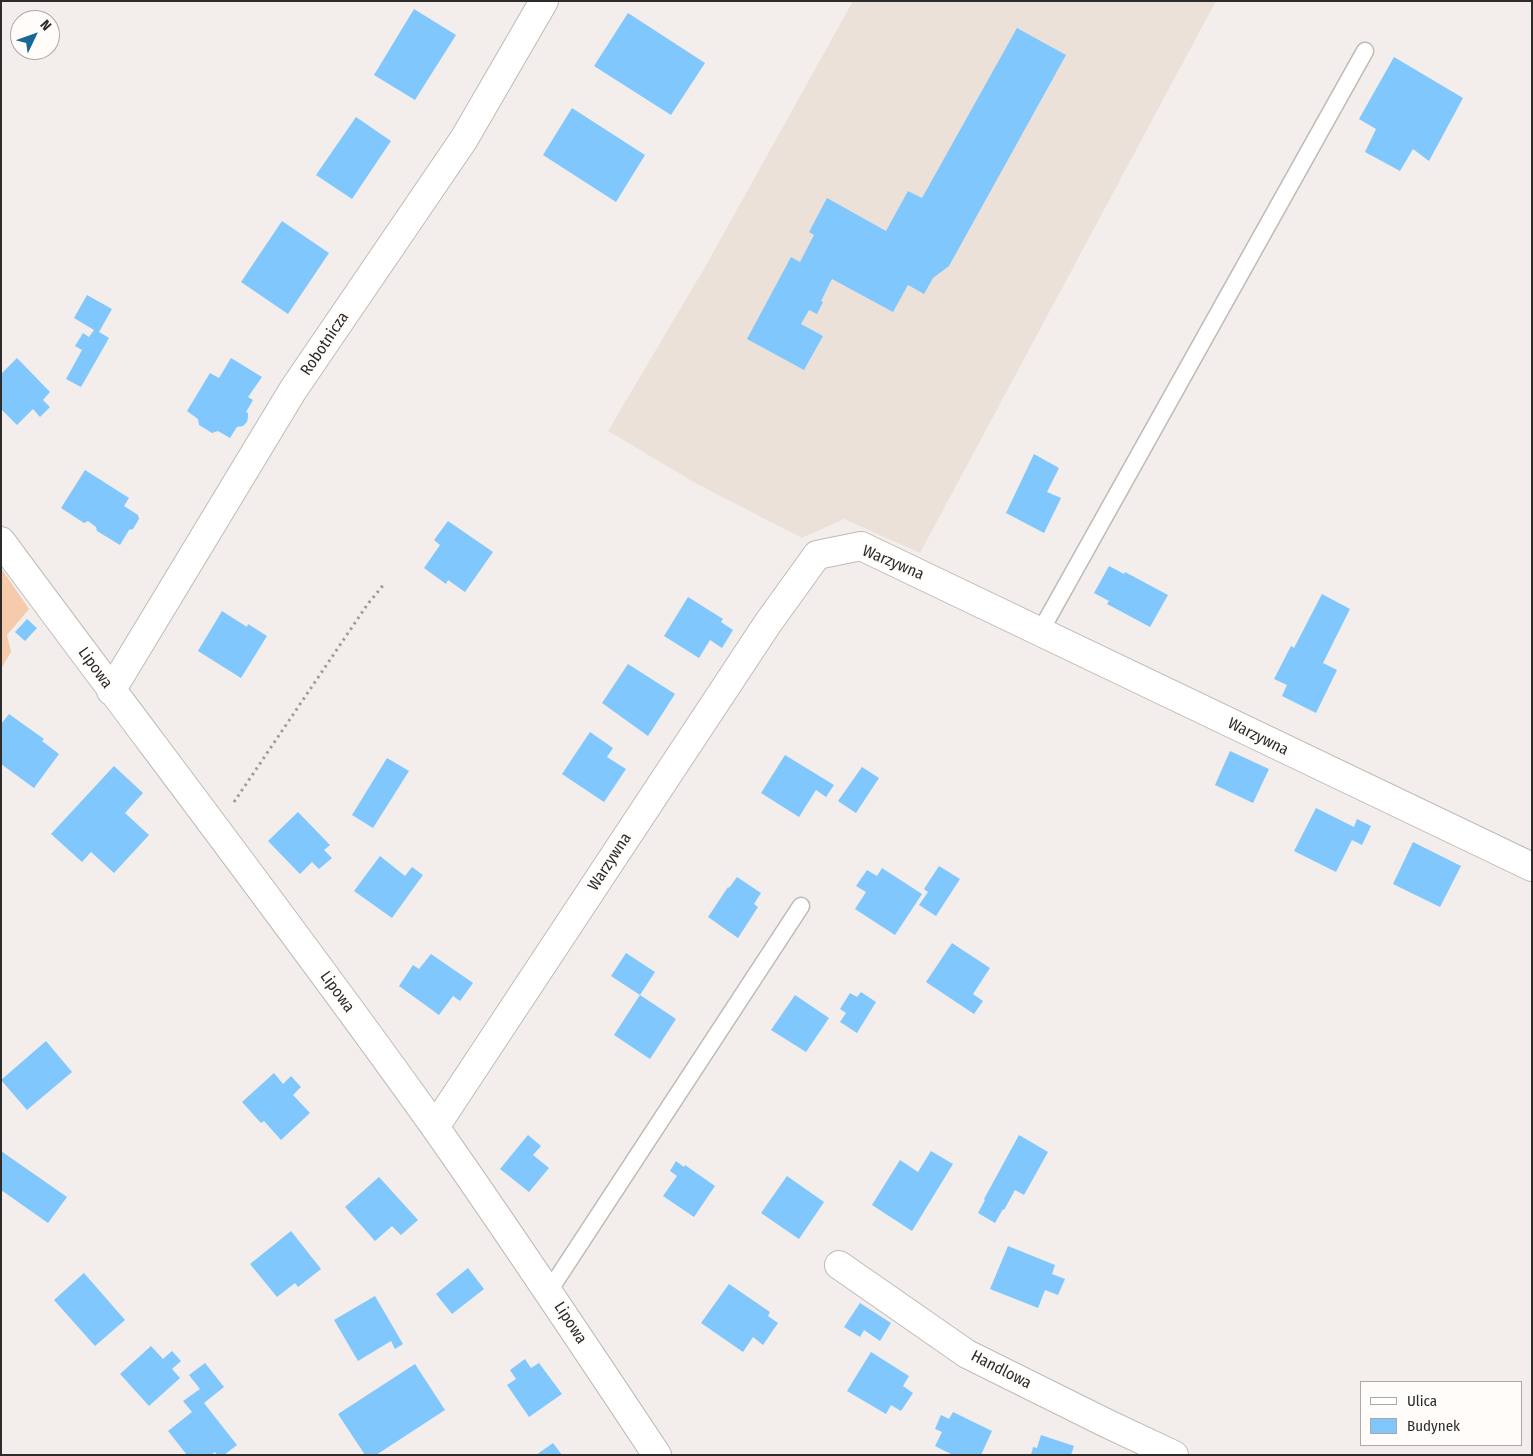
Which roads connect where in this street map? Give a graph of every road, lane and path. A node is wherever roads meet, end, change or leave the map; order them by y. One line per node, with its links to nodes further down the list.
1 (544, 1): 6 (street, Robotnicza)
2 (1365, 51): 5 (lane)
3 (1, 541): 6 (street, Lipowa)
4 (385, 583): 7 (path)
5 (1040, 632): 8 (street, Warzywna); 10 (street, Warzywna)
6 (112, 690): 7 (street, Lipowa)
7 (216, 829): 10 (street, Lipowa)
8 (1532, 867)
9 (801, 906): 12 (lane)
10 (435, 1127): 12 (street, Lipowa)
11 (839, 1265): 14 (street, Handlowa)
12 (548, 1291): 13 (street, Lipowa)
13 (657, 1455)
14 (1174, 1455)

